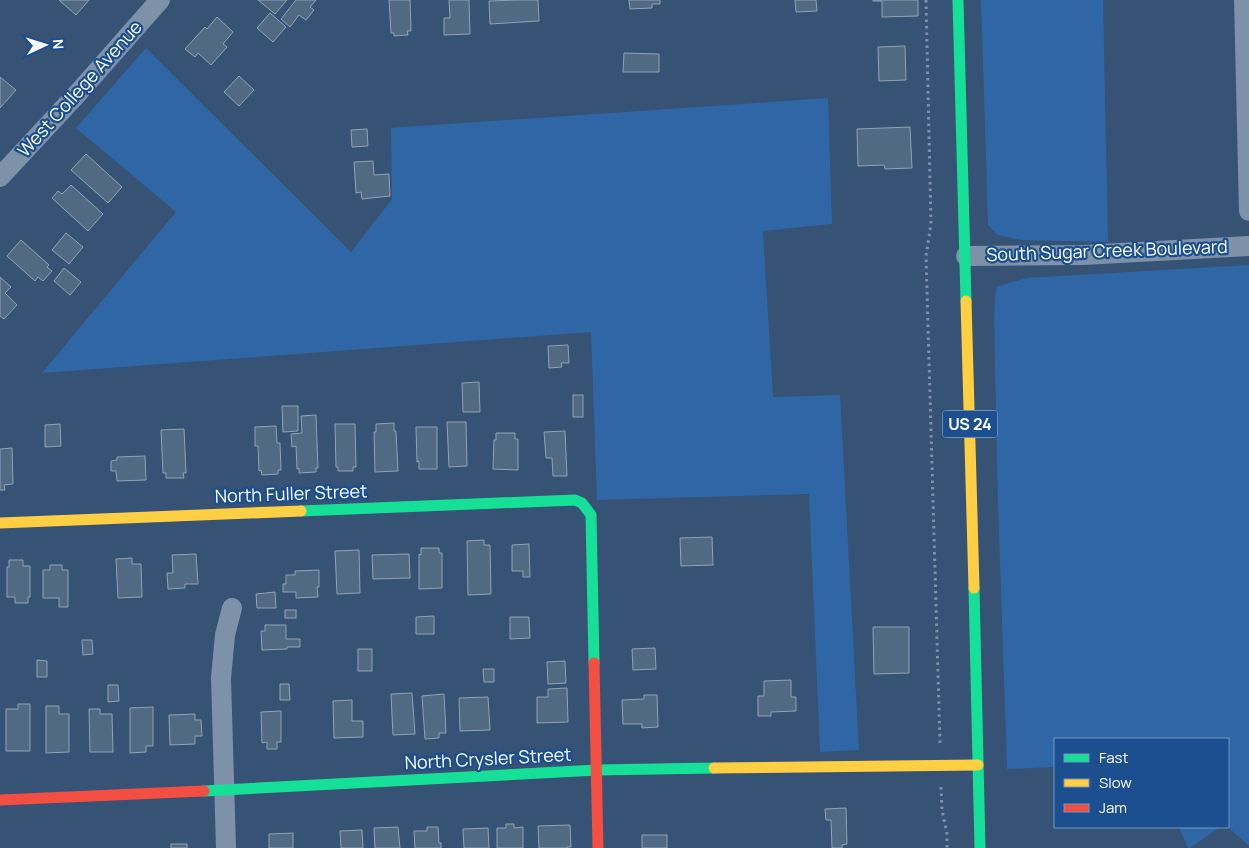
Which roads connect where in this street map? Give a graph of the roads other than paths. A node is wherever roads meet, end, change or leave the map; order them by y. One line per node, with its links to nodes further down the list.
1 (160, 0): 4 (street, West College Avenue)
2 (958, 0): 7 (street, US 24)
3 (1244, 0): 5 (street)
4 (0, 177)
5 (1249, 211)
6 (1249, 246): 7 (street, South Sugar Creek Boulevard)
7 (966, 256): 10 (street, US 24)
8 (0, 523): 11 (street, North Fuller Street)
9 (232, 608): 12 (street)
10 (978, 765): 11 (street, North Crysler Street); 16 (street, US 24)
11 (597, 770): 12 (street, North Crysler Street); 15 (street)
12 (224, 790): 13 (street, North Crysler Street); 14 (street)
13 (0, 800)
14 (226, 848)
15 (598, 848)
16 (980, 848)

